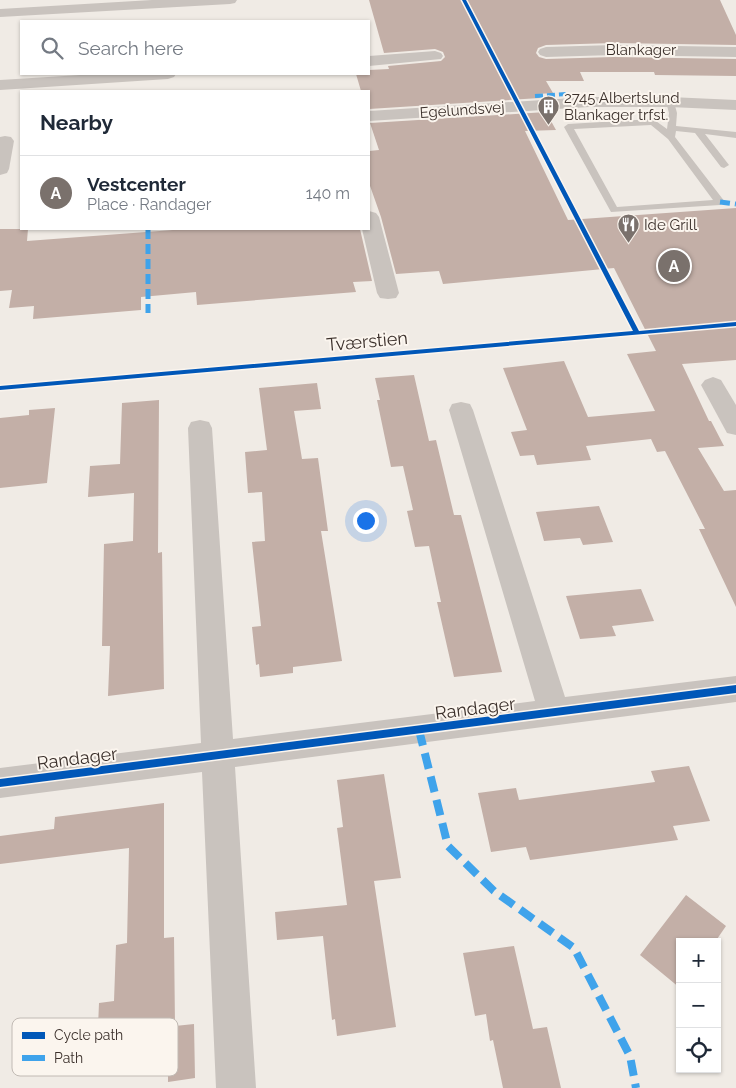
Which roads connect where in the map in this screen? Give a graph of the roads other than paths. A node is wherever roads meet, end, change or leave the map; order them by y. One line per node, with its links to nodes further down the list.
1 (230, 0): 2 (street)
2 (141, 3): 3 (street); 4 (street)
3 (0, 13)
4 (141, 20)
5 (546, 52): 6 (street, Blankager)
6 (736, 52)
7 (435, 56): 8 (street)
8 (370, 61)
9 (164, 75): 10 (street)
10 (141, 80): 11 (street)
11 (0, 85)
12 (670, 102): 13 (street, Egelundsvej); 14 (street, Egelundsvej); 16 (lane)
13 (736, 105)
14 (370, 116)
15 (698, 131): 16 (lane); 17 (lane); 19 (lane)
16 (672, 133): 16 (lane)
17 (736, 135)
18 (9, 141): 20 (street)
19 (724, 164)
20 (0, 169)
21 (370, 221): 22 (street)
22 (388, 293)
23 (712, 386): 25 (street)
24 (461, 410): 28 (street)
25 (736, 427)
26 (200, 428): 29 (street)
27 (736, 689): 28 (street, Randager)
28 (554, 712): 29 (street, Randager)
29 (218, 755): 30 (street, Randager); 31 (street)
30 (0, 783)
31 (236, 1088)

